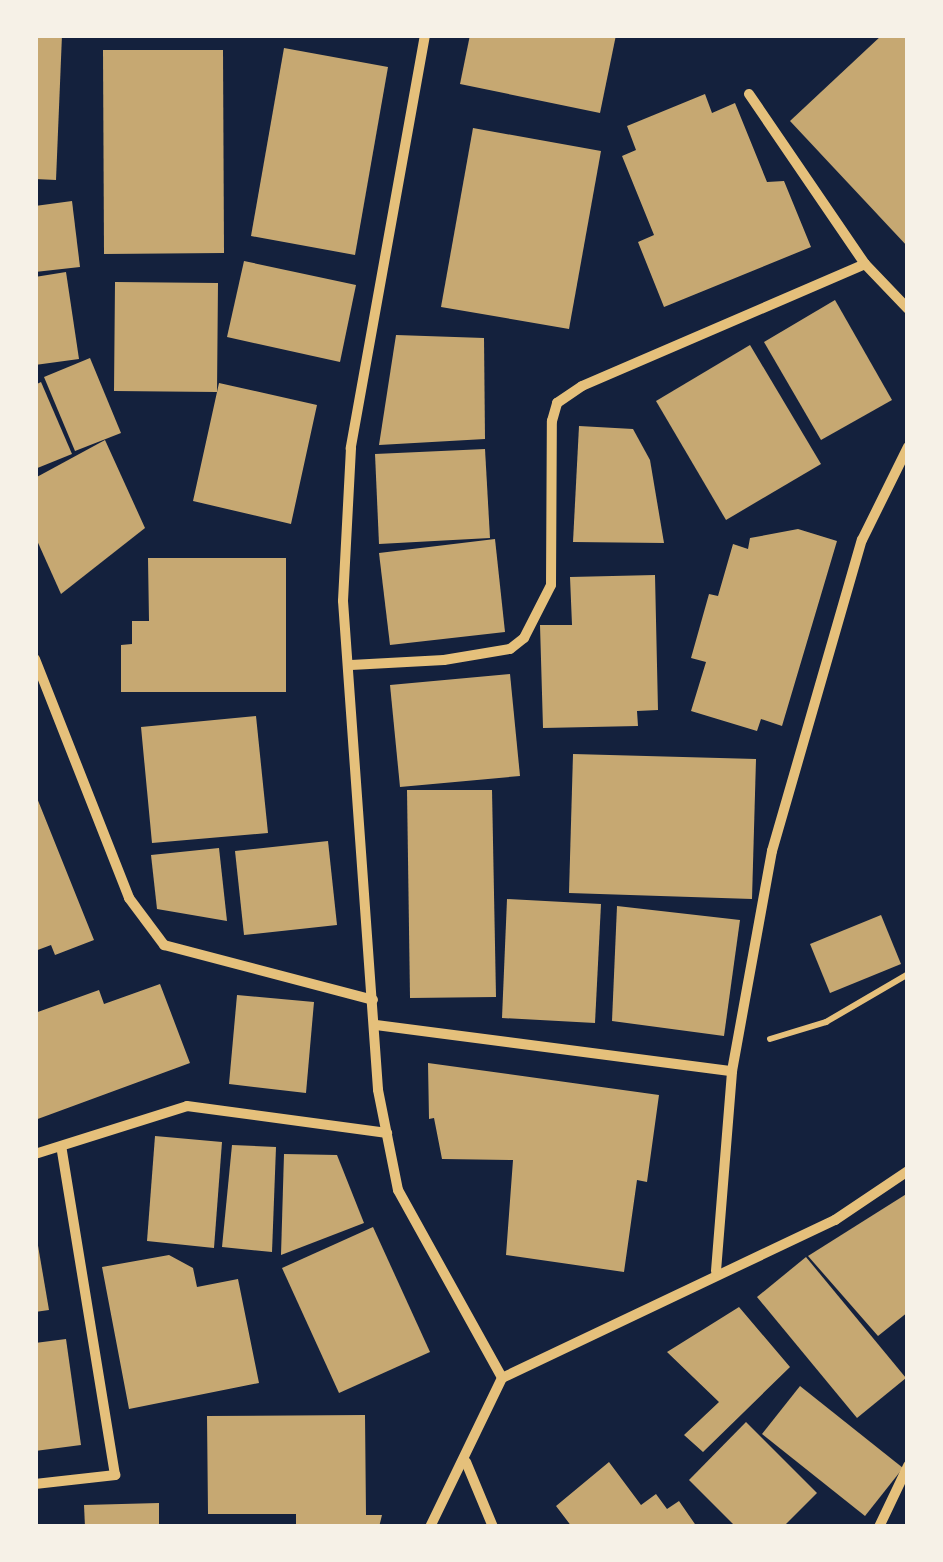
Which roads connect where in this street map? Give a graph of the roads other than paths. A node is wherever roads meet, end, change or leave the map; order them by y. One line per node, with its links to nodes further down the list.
1 (424, 35): 7 (street)
2 (749, 94): 3 (street)
3 (864, 264): 4 (street); 7 (street)
4 (908, 308)
5 (908, 447): 10 (street)
6 (35, 659): 8 (street)
7 (351, 664): 8 (street)
8 (373, 1000): 9 (street)
9 (376, 1026): 10 (street); 11 (street)
10 (732, 1071): 15 (street)
11 (387, 1133): 12 (street); 16 (street)
12 (61, 1146): 13 (street); 19 (street)
13 (35, 1154)
14 (908, 1171): 15 (street)
15 (716, 1271): 16 (street)
16 (502, 1378): 17 (street)
17 (466, 1462): 20 (street); 21 (street)
18 (908, 1466): 22 (street)
19 (35, 1484)
20 (430, 1527)
21 (492, 1527)
22 (879, 1527)

